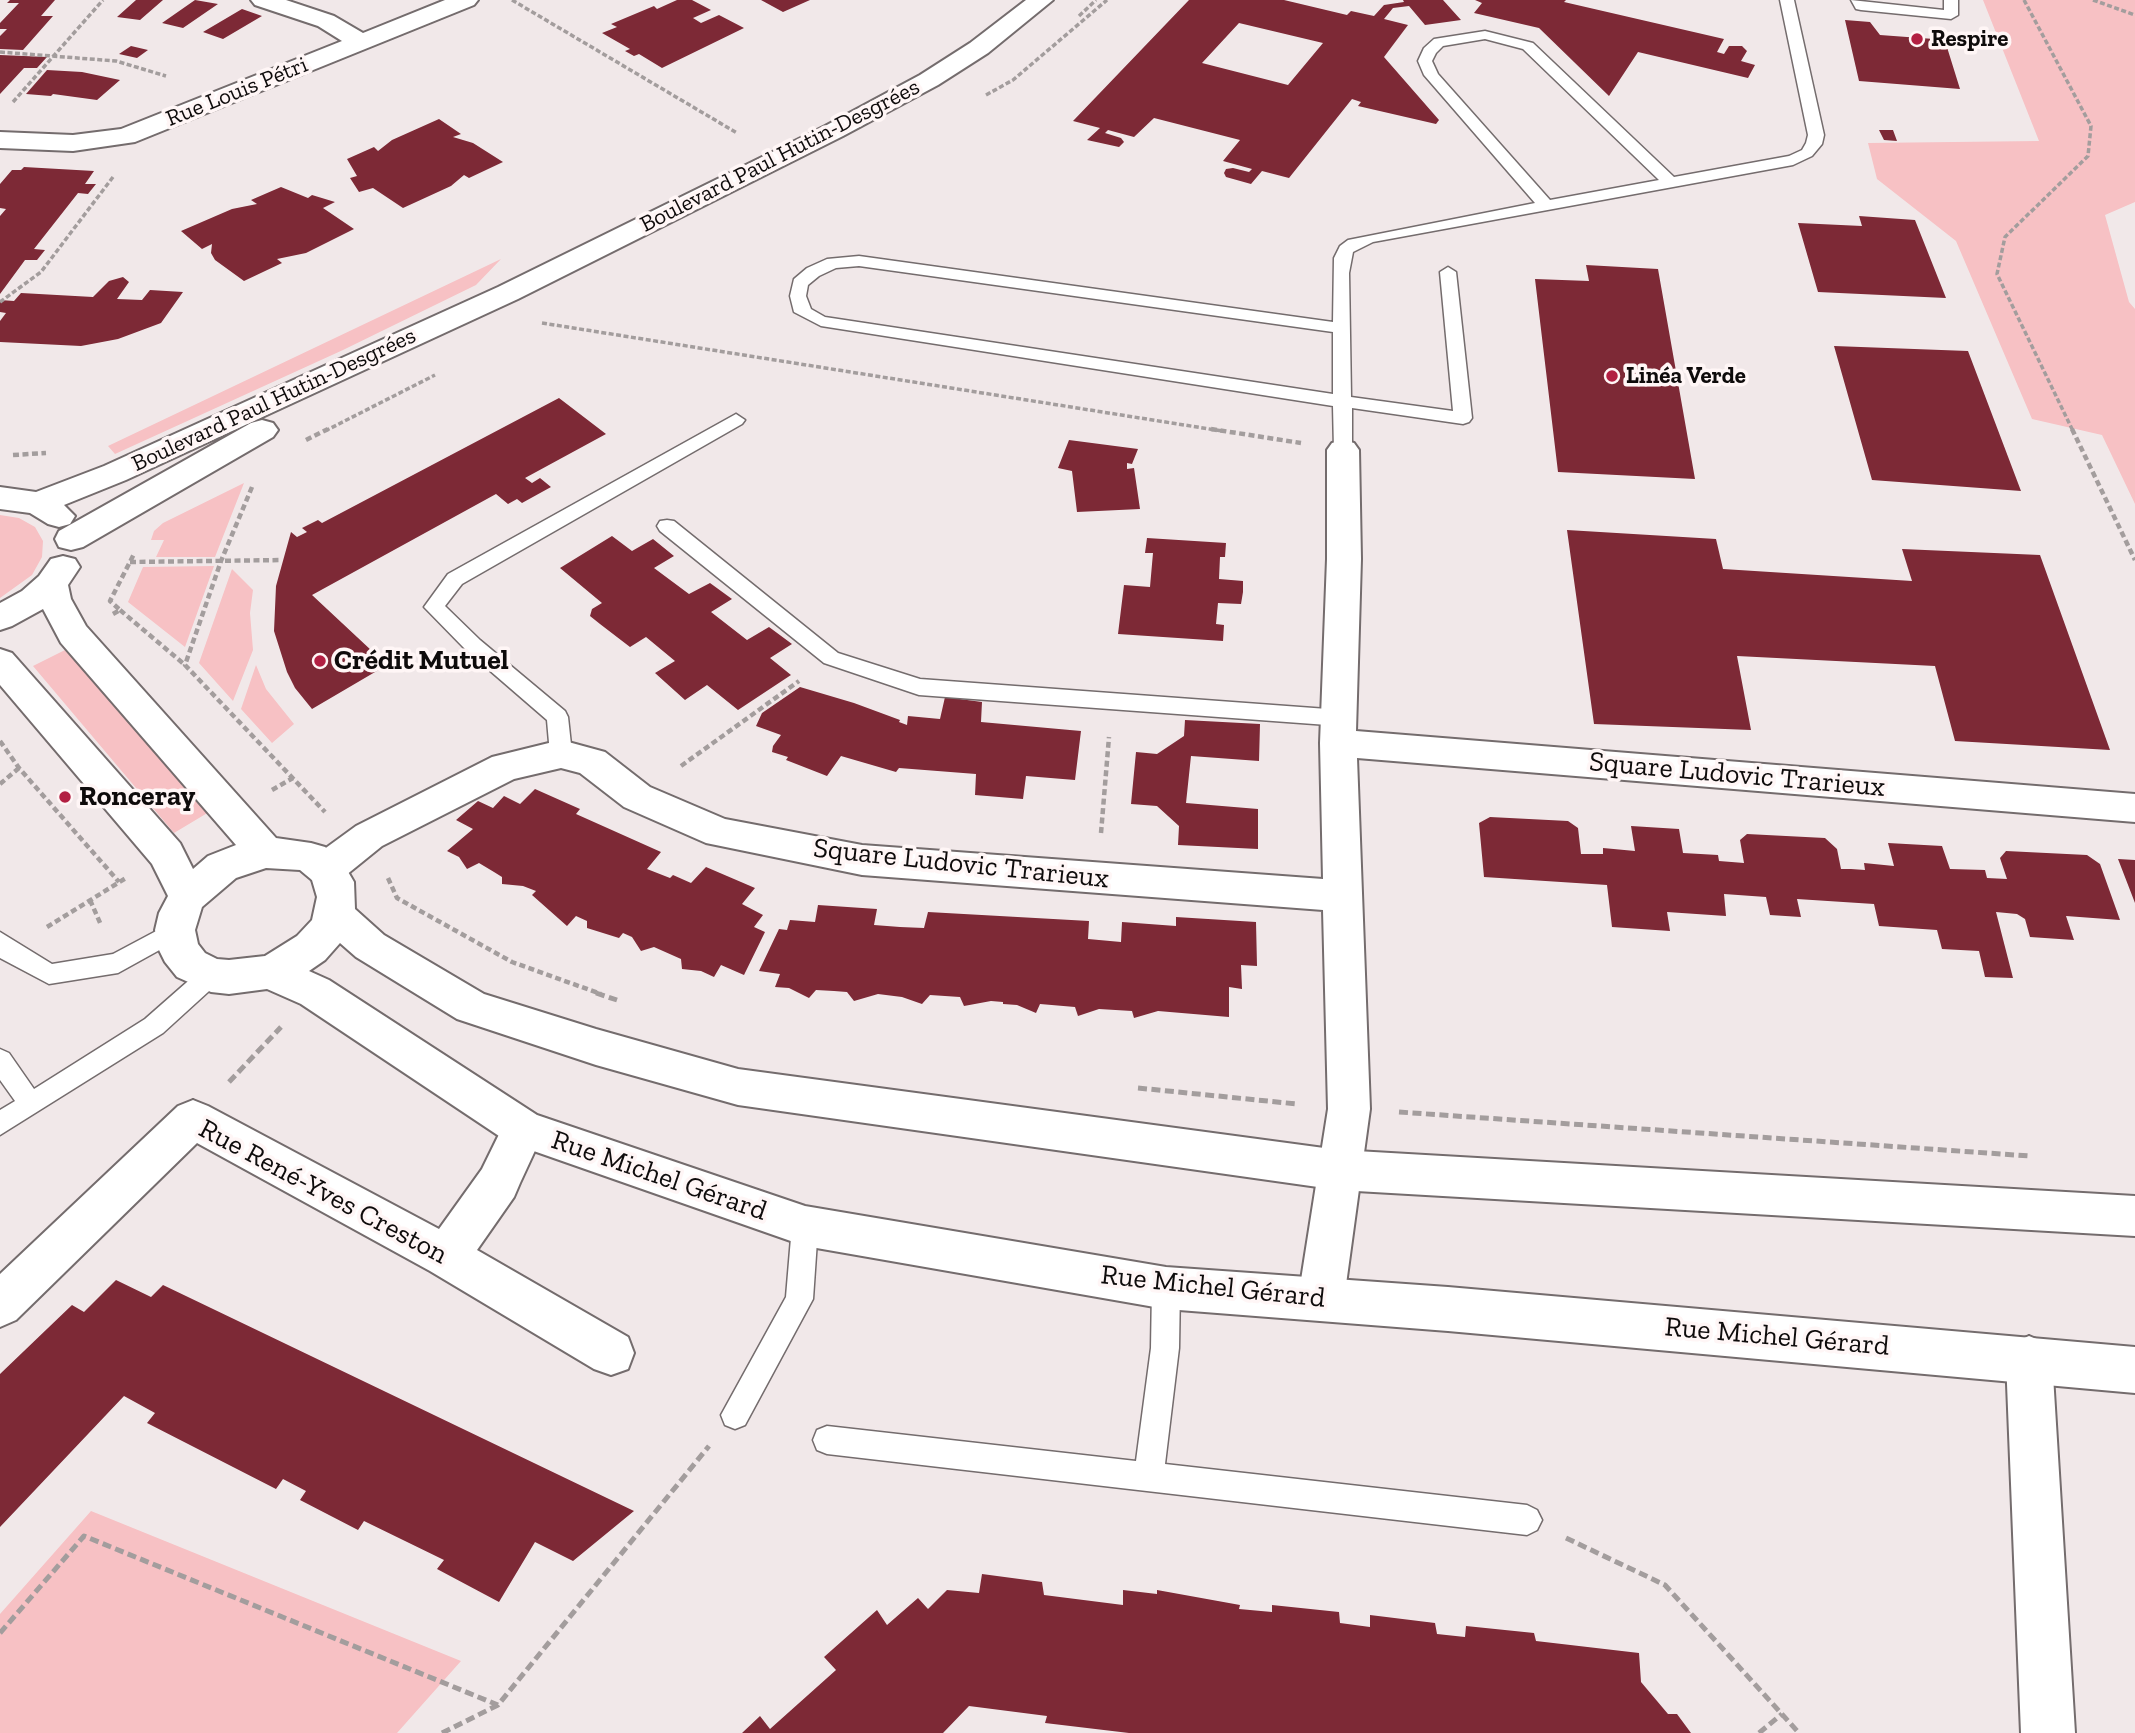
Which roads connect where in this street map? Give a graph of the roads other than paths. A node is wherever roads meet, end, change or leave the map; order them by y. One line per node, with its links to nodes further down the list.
1 (263, 0): 7 (street)
2 (466, 0): 7 (street, Rue Louis Pétri)
3 (1040, 0): 12 (street, Boulevard Paul Hutin-Desgrées)
4 (1787, 0): 9 (lane)
5 (1858, 0): 6 (lane)
6 (1951, 0)
7 (361, 42): 8 (street, Rue Louis Pétri)
8 (0, 141)
9 (1669, 181): 10 (lane); 10 (lane)
10 (1546, 206): 13 (lane)
11 (1448, 272): 14 (lane)
12 (509, 293): 18 (street, Boulevard Paul Hutin-Desgrées); 20 (street, Boulevard Paul Hutin-Desgrées)
13 (1342, 328): 14 (lane); 14 (lane)
14 (1343, 401): 16 (lane)
15 (736, 420): 25 (lane)
16 (1343, 450): 24 (street)
17 (0, 498): 18 (street)
18 (38, 503): 20 (street)
19 (667, 526): 24 (lane)
20 (71, 539): 21 (street)
21 (51, 583): 22 (street); 27 (street)
22 (0, 618)
23 (0, 662): 30 (street)
24 (1340, 730): 26 (street, Square Ludovic Trarieux); 29 (street)
25 (561, 754): 28 (street, Square Ludovic Trarieux); 29 (street, Square Ludovic Trarieux)
26 (2135, 808)
27 (266, 853): 28 (street); 30 (street)
28 (326, 869): 31 (street)
29 (1341, 896): 39 (street)
30 (182, 913): 32 (lane); 34 (street)
31 (335, 914): 33 (street, Rue Michel Gérard); 39 (street)
32 (0, 942)
33 (269, 972): 34 (street, Rue Michel Gérard); 38 (street, Rue Michel Gérard)
34 (211, 975): 36 (lane)
35 (0, 1060): 36 (lane)
36 (30, 1103): 37 (lane)
37 (0, 1124)
38 (523, 1129): 41 (street, Rue Michel Gérard); 42 (street)
39 (1339, 1170): 40 (street); 44 (street)
40 (2135, 1216)
41 (805, 1226): 43 (street, Rue Michel Gérard); 49 (lane)
42 (446, 1256): 45 (street, Rue René-Yves Creston); 46 (street, Rue René-Yves Creston)
43 (1166, 1288): 44 (street, Rue Michel Gérard); 51 (lane)
44 (1321, 1299): 47 (street, Rue Michel Gérard)
45 (0, 1305)
46 (611, 1353)
47 (2029, 1359): 48 (street, Rue Michel Gérard); 53 (street)
48 (2135, 1370)
49 (735, 1415)
50 (827, 1440): 51 (lane)
51 (1149, 1476): 52 (lane)
52 (1527, 1520)
53 (2048, 1733)

